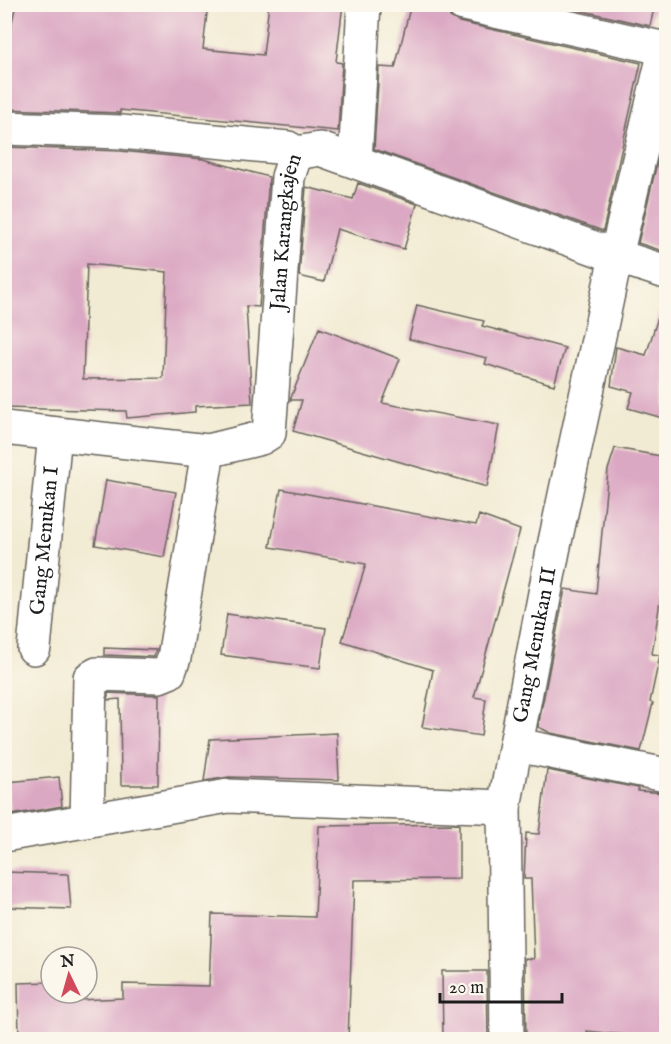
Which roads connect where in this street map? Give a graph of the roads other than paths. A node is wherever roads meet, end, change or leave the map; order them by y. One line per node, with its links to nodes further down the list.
1 (364, 4): 6 (street)
2 (463, 4): 3 (street)
3 (666, 48): 7 (street, Gang Menukan II)
4 (4, 128): 5 (street)
5 (296, 153): 6 (street, Jalan Karangkajen); 11 (street, Jalan Karangkajen)
6 (355, 161): 7 (street, Jalan Karangkajen)
7 (616, 256): 8 (street, Jalan Karangkajen); 13 (street, Gang Menukan II)
8 (666, 272)
9 (4, 428): 10 (street, Jalan Karangkajen)
10 (55, 434): 11 (street, Jalan Karangkajen); 12 (street, Gang Menukan I)
11 (208, 451): 16 (street)
12 (34, 648)
13 (517, 745): 14 (street); 15 (street, Gang Menukan II)
14 (666, 775)
15 (504, 807): 16 (street); 18 (street, Gang Menukan II)
16 (87, 821): 17 (street)
17 (4, 835)
18 (507, 1040)

